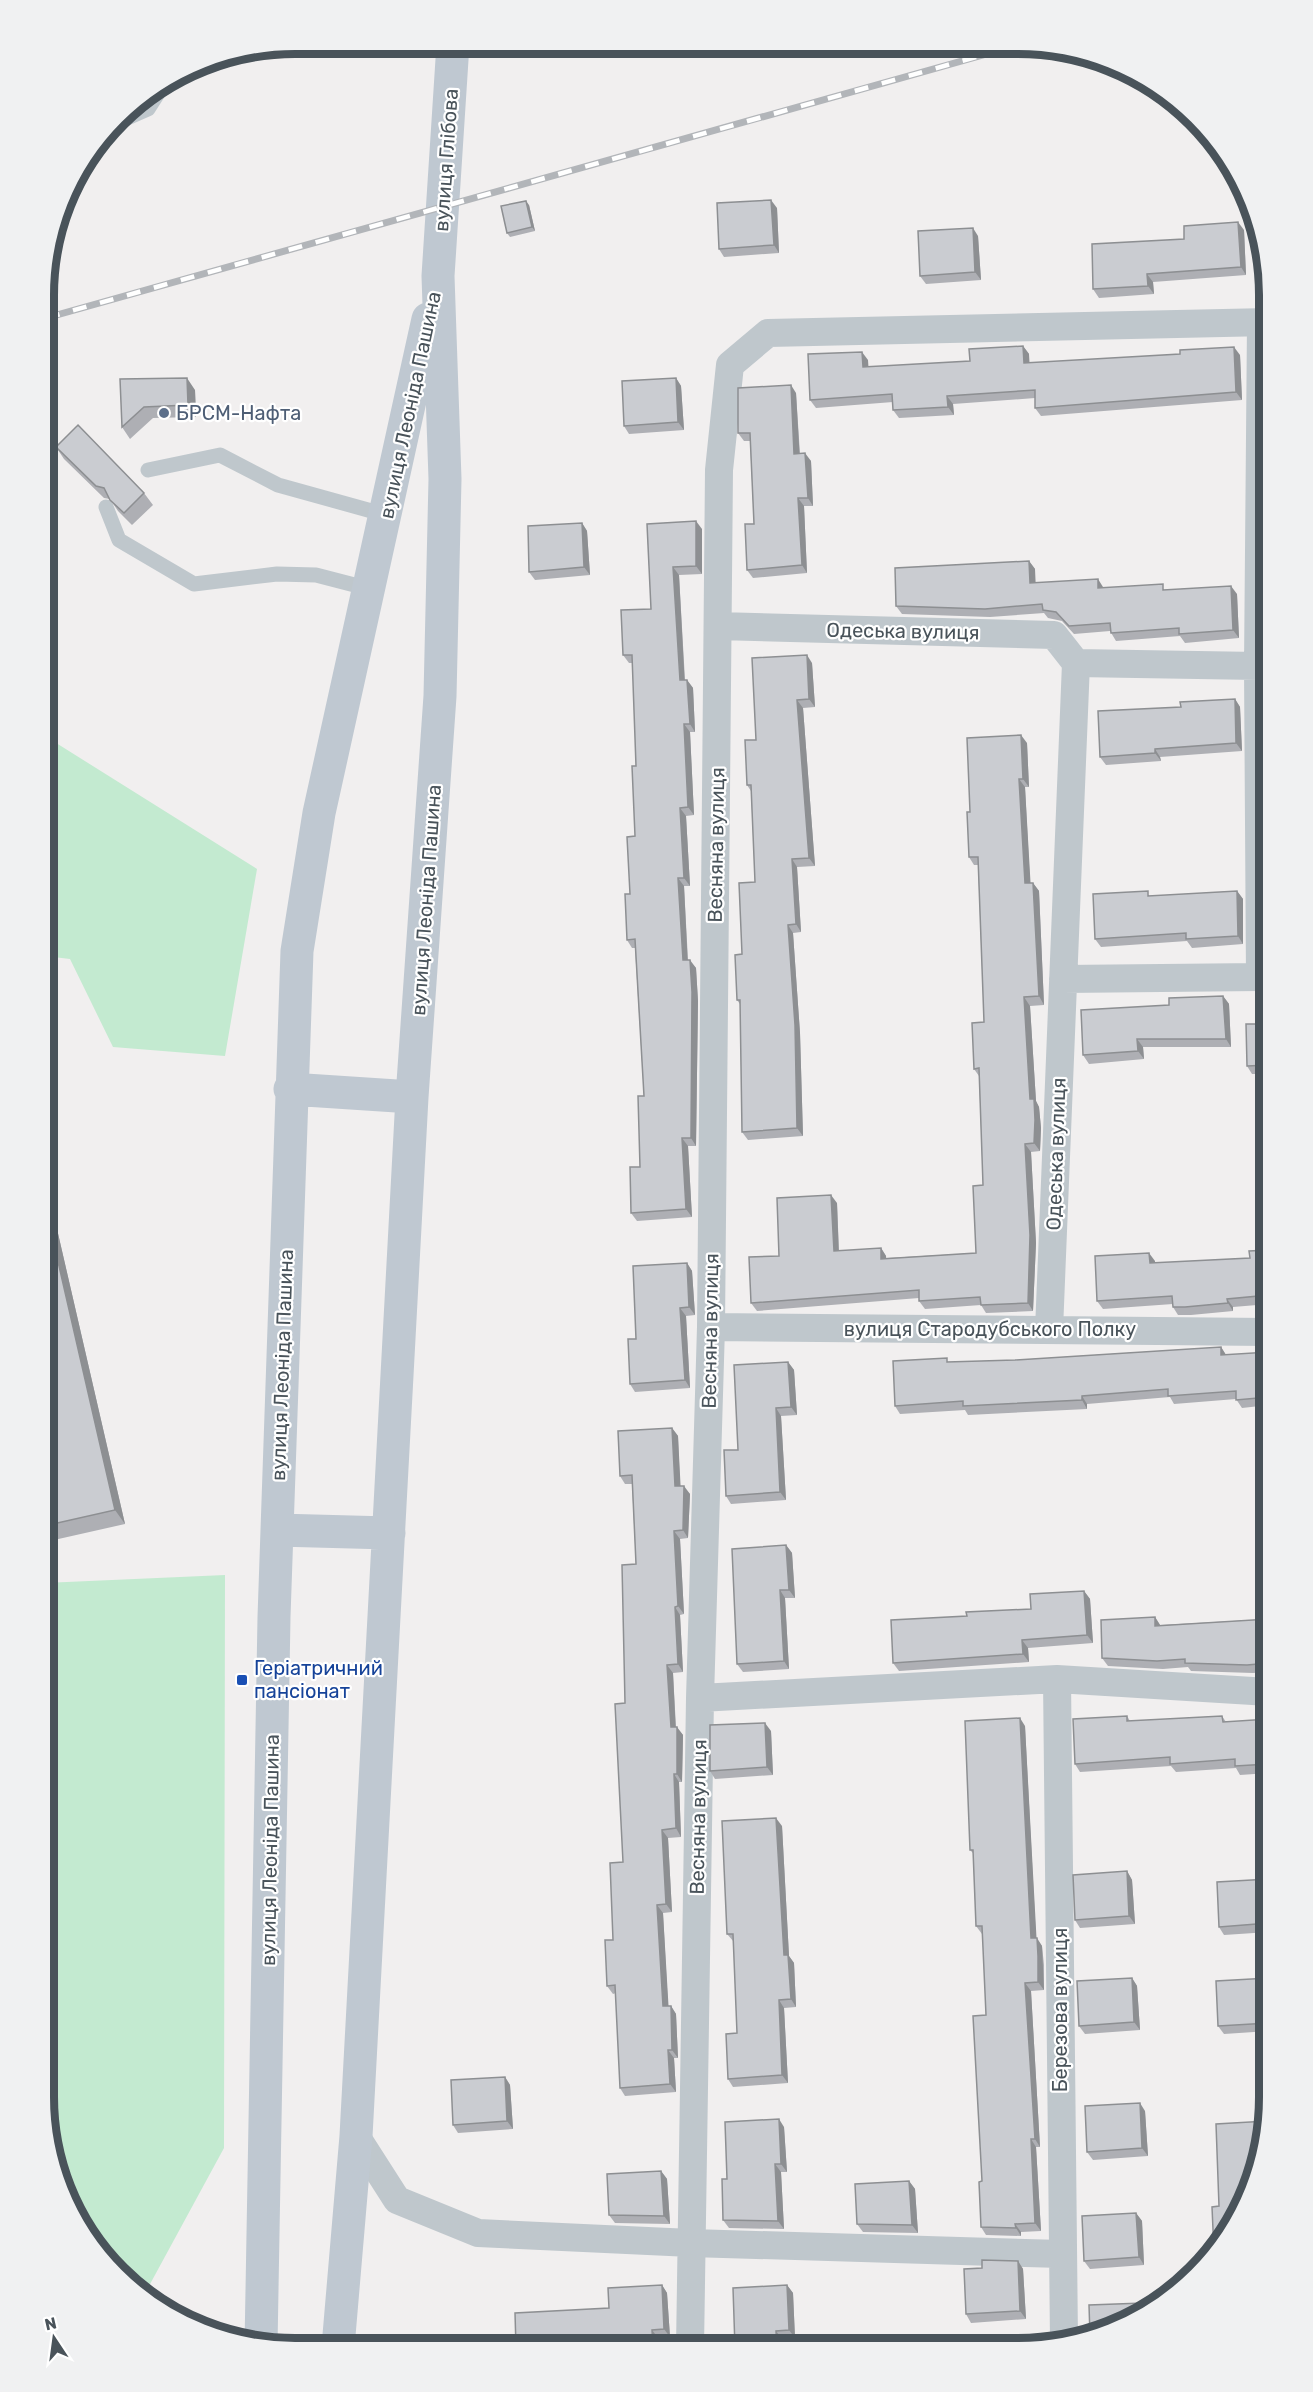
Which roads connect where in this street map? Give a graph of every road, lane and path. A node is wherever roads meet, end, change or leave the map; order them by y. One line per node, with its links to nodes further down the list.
1 (452, 54): 4 (main road, вулиця Глібова)
2 (154, 100): 3 (lane)
3 (135, 115)
4 (438, 276): 8 (main road, вулиця Леоніда Пашина); 18 (main road, вулиця Леоніда Пашина)
5 (1259, 322): 11 (street, Весняна вулиця)
6 (148, 470): 8 (lane)
7 (106, 507): 9 (lane)
8 (386, 515): 9 (main road, вулиця Леоніда Пашина)
9 (370, 589): 17 (main road, вулиця Леоніда Пашина)
10 (1259, 617): 13 (street)
11 (718, 626): 12 (street, Одеська вулиця); 19 (street, Весняна вулиця)
12 (1076, 663): 13 (street); 16 (street, Одеська вулиця)
13 (1258, 666): 14 (street)
14 (1259, 822)
15 (1257, 977): 16 (street)
16 (1063, 979): 20 (street, Одеська вулиця)
17 (290, 1089): 18 (main road); 22 (main road, вулиця Леоніда Пашина)
18 (412, 1097): 23 (main road, вулиця Леоніда Пашина)
19 (711, 1327): 20 (street, вулиця Стародубського Полку); 26 (street, Весняна вулиця)
20 (1049, 1330): 21 (street, вулиця Стародубського Полку)
21 (1259, 1332)
22 (277, 1530): 23 (main road); 31 (main road, вулиця Леоніда Пашина)
23 (389, 1533): 27 (main road, вулиця Леоніда Пашина)
24 (1057, 1679): 25 (street); 26 (street); 29 (street, Березова вулиця)
25 (1259, 1691)
26 (700, 1698): 28 (street, Весняна вулиця)
27 (356, 2136): 28 (street); 32 (main road, вулиця Леоніда Пашина)
28 (691, 2243): 29 (street); 33 (street, Весняна вулиця)
29 (1062, 2254): 30 (street, Березова вулиця)
30 (1065, 2333)
31 (261, 2335)
32 (339, 2338)
33 (690, 2338)

